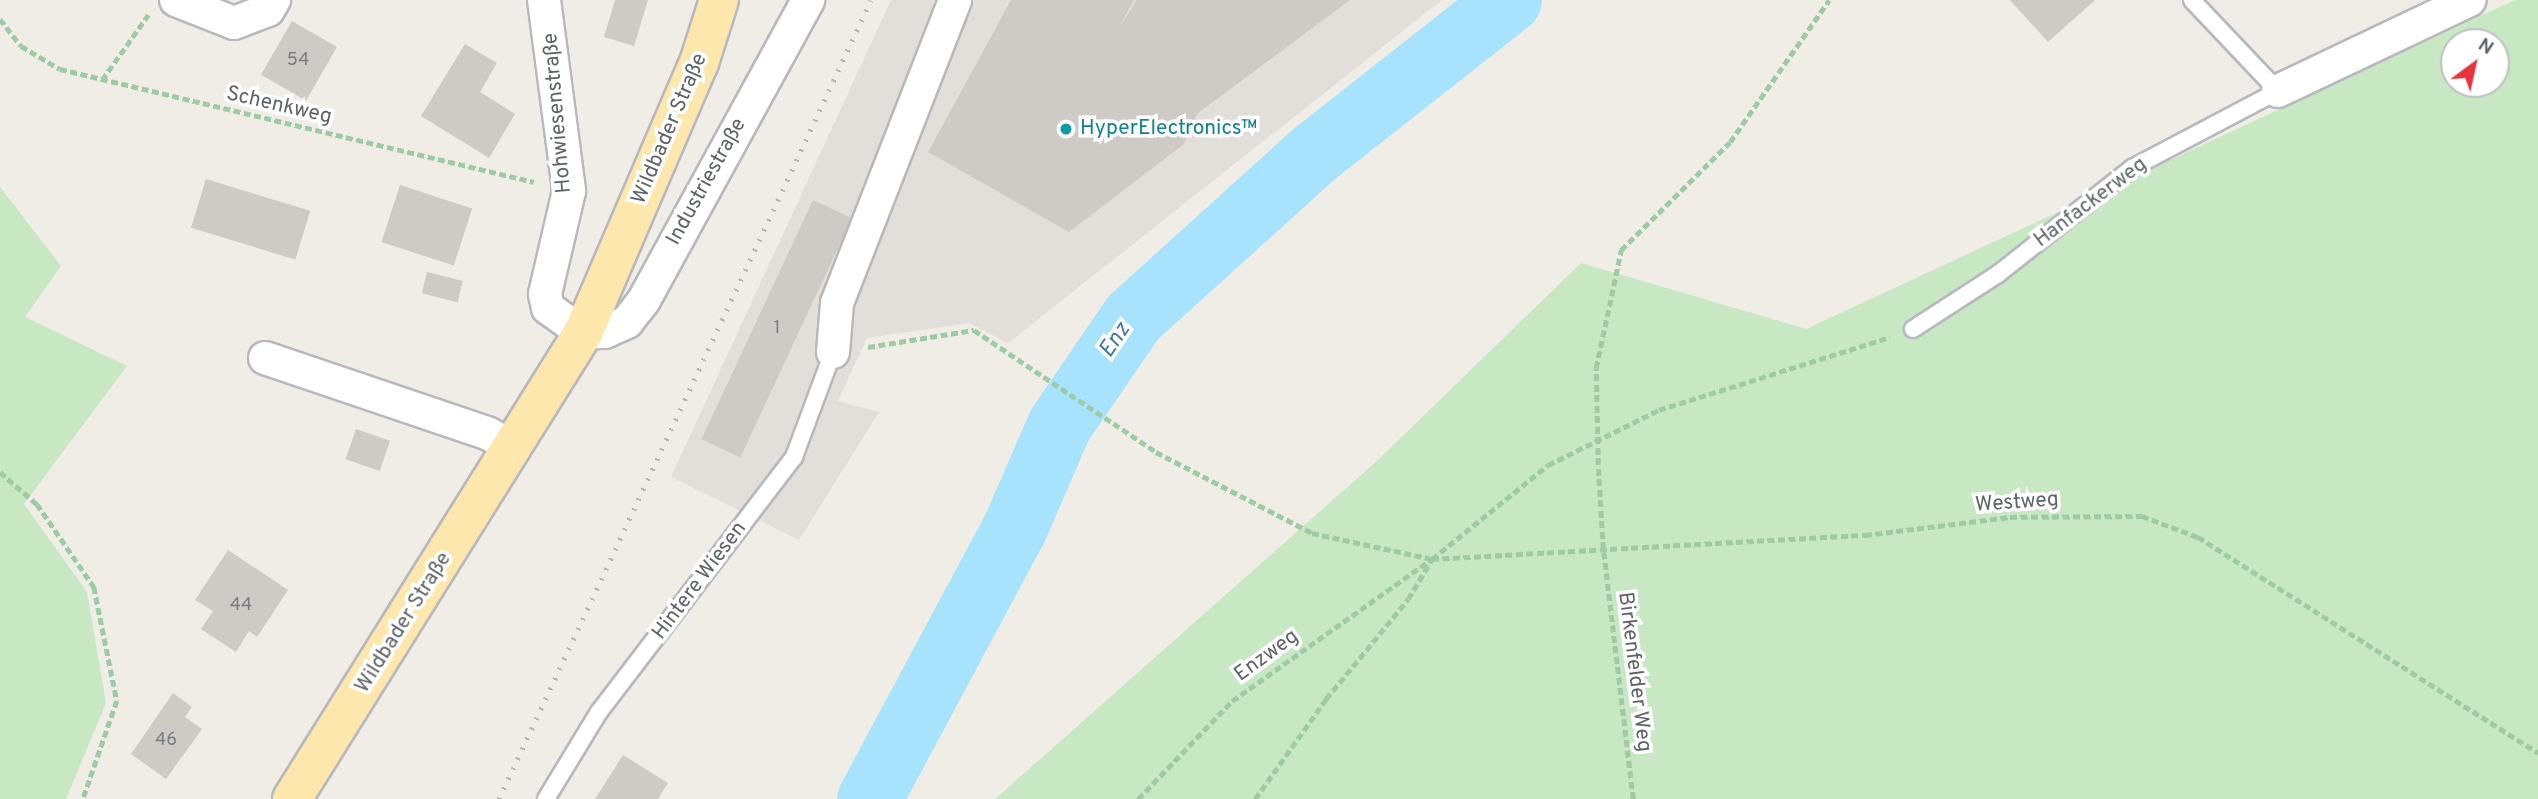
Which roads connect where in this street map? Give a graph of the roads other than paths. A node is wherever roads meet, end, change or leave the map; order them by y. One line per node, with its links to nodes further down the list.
1 (274, 0): 8 (street)
2 (544, 0): 11 (street, Hohwiesenstraße)
3 (719, 0): 11 (main road, Wildbader Straße)
4 (808, 0): 11 (street, Industriestraße)
5 (955, 0): 12 (street)
6 (2192, 0): 9 (lane)
7 (2470, 0): 9 (street, Hanfackerweg)
8 (163, 6)
9 (2278, 91): 10 (lane, Hanfackerweg)
10 (1913, 328)
11 (583, 333): 14 (main road, Wildbader Straße)
12 (833, 352): 16 (lane, Hintere Wiesen)
13 (265, 358): 14 (street)
14 (513, 446): 15 (main road, Wildbader Straße)
15 (292, 799)
16 (546, 799)

